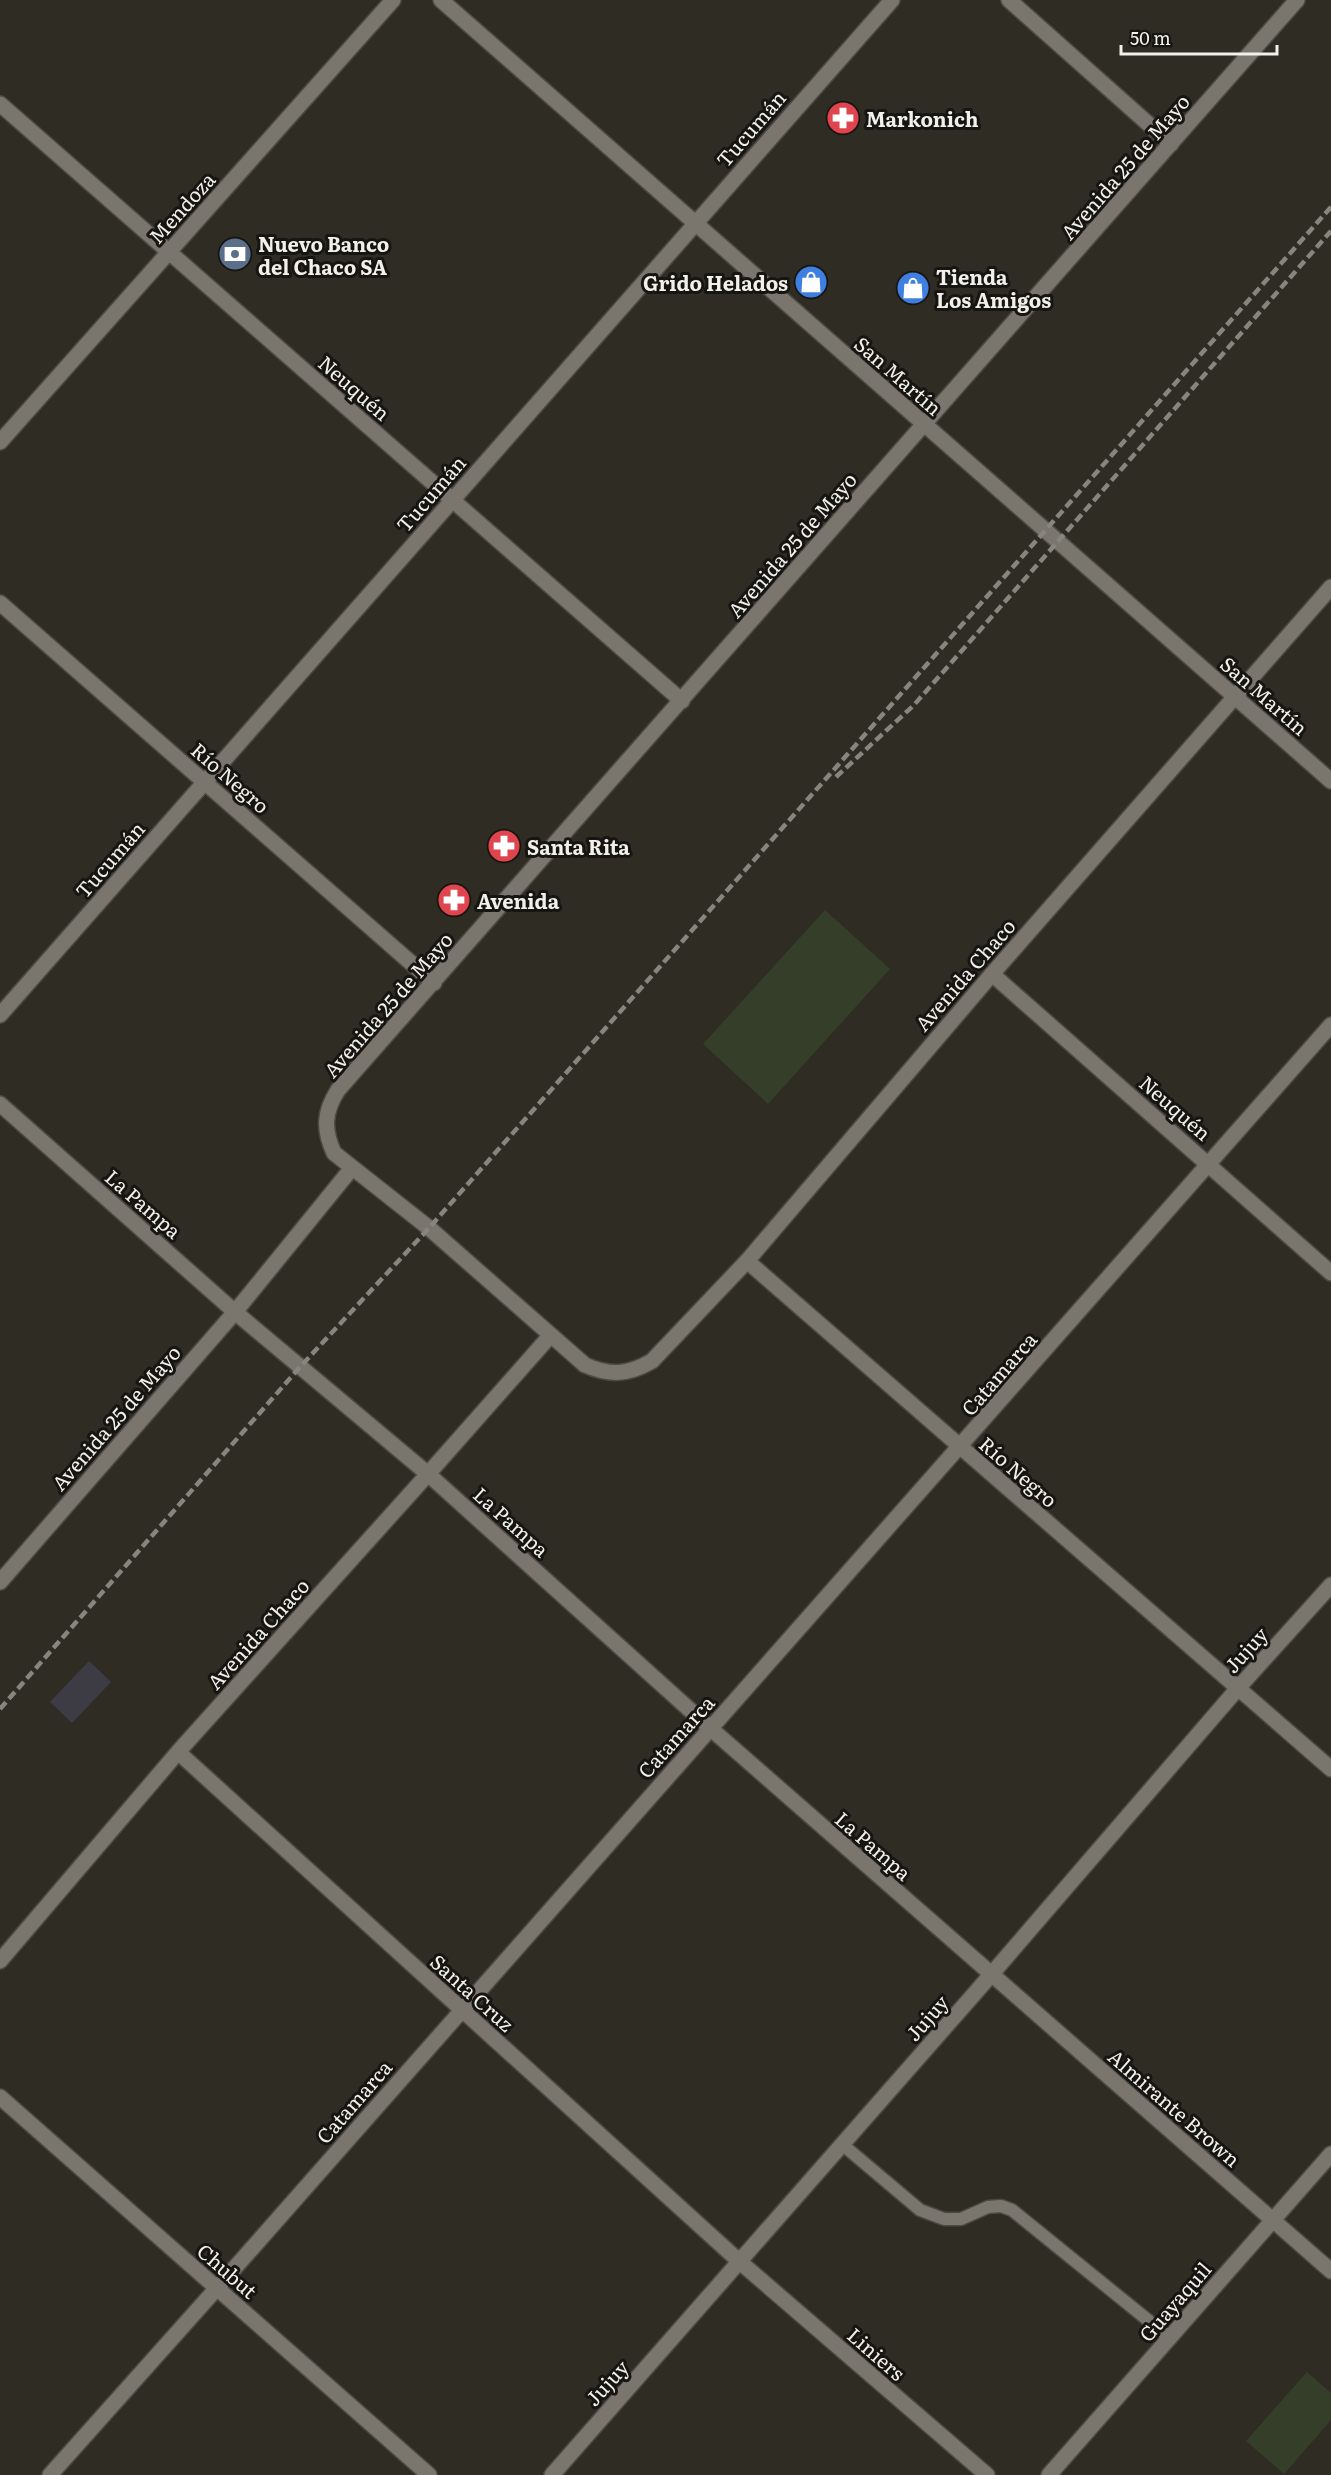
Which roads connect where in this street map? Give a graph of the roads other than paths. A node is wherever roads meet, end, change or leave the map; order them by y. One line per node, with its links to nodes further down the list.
1 (393, 0): 9 (street, Mendoza)
2 (441, 0): 8 (street, San Martín)
3 (892, 0): 8 (street, Tucumán)
4 (1009, 0): 7 (street)
5 (1297, 0): 7 (street, Avenida 25 de Mayo)
6 (0, 104): 9 (street, Neuquén)
7 (1171, 144): 10 (street, Avenida 25 de Mayo)
8 (694, 223): 10 (street, San Martín); 12 (street, Tucumán)
9 (170, 252): 11 (street, Mendoza); 12 (street, Neuquén)
10 (924, 425): 15 (street, San Martín); 16 (street, Avenida 25 de Mayo)
11 (0, 442)
12 (452, 500): 16 (street, Neuquén); 18 (street, Tucumán)
13 (1331, 587): 15 (street, Avenida Chaco)
14 (0, 603): 18 (street, Río Negro)
15 (1234, 697): 17 (street, San Martín); 19 (street, Avenida Chaco)
16 (681, 701): 20 (street, Avenida 25 de Mayo)
17 (1331, 781)
18 (204, 782): 20 (street, Río Negro); 21 (street, Tucumán)
19 (992, 974): 24 (street, Neuquén); 26 (street, Avenida Chaco)
20 (434, 983): 25 (street, Avenida 25 de Mayo)
21 (0, 1015)
22 (1331, 1025): 24 (street, Catamarca)
23 (0, 1104): 28 (street, La Pampa)
24 (1210, 1165): 27 (street, Neuquén); 30 (street, Catamarca)
25 (352, 1168): 28 (street, Avenida 25 de Mayo); 29 (street)
26 (747, 1261): 29 (street, Avenida Chaco); 30 (street, Río Negro)
27 (1331, 1273)
28 (235, 1312): 31 (street, La Pampa); 32 (street, Avenida 25 de Mayo)
29 (550, 1336): 31 (street, Avenida Chaco)
30 (960, 1448): 34 (street, Río Negro); 35 (street, Catamarca)
31 (428, 1474): 35 (street, La Pampa); 36 (street, Avenida Chaco)
32 (0, 1582)
33 (1331, 1585): 34 (street, Jujuy)
34 (1239, 1687): 37 (street, Río Negro); 39 (street, Jujuy)
35 (710, 1728): 39 (street, La Pampa); 40 (street, Catamarca)
36 (178, 1752): 38 (street, Avenida Chaco); 40 (street, Santa Cruz)
37 (1331, 1769)
38 (0, 1961)
39 (990, 1976): 42 (street, Jujuy); 44 (street, Almirante Brown)
40 (462, 2010): 45 (street, Santa Cruz); 47 (street, Catamarca)
41 (0, 2097): 47 (street, Chubut)
42 (843, 2145): 45 (street, Jujuy); 48 (lane)
43 (1331, 2154): 44 (street, Guayaquil)
44 (1273, 2220): 46 (street, Almirante Brown); 48 (street, Guayaquil)
45 (740, 2262): 51 (street, Jujuy); 52 (street, Liniers)
46 (1331, 2271)
47 (217, 2288): 49 (street, Catamarca); 50 (street, Chubut)
48 (1170, 2338): 53 (street, Guayaquil)
49 (50, 2475)
50 (429, 2475)
51 (552, 2475)
52 (987, 2475)
53 (1049, 2475)

